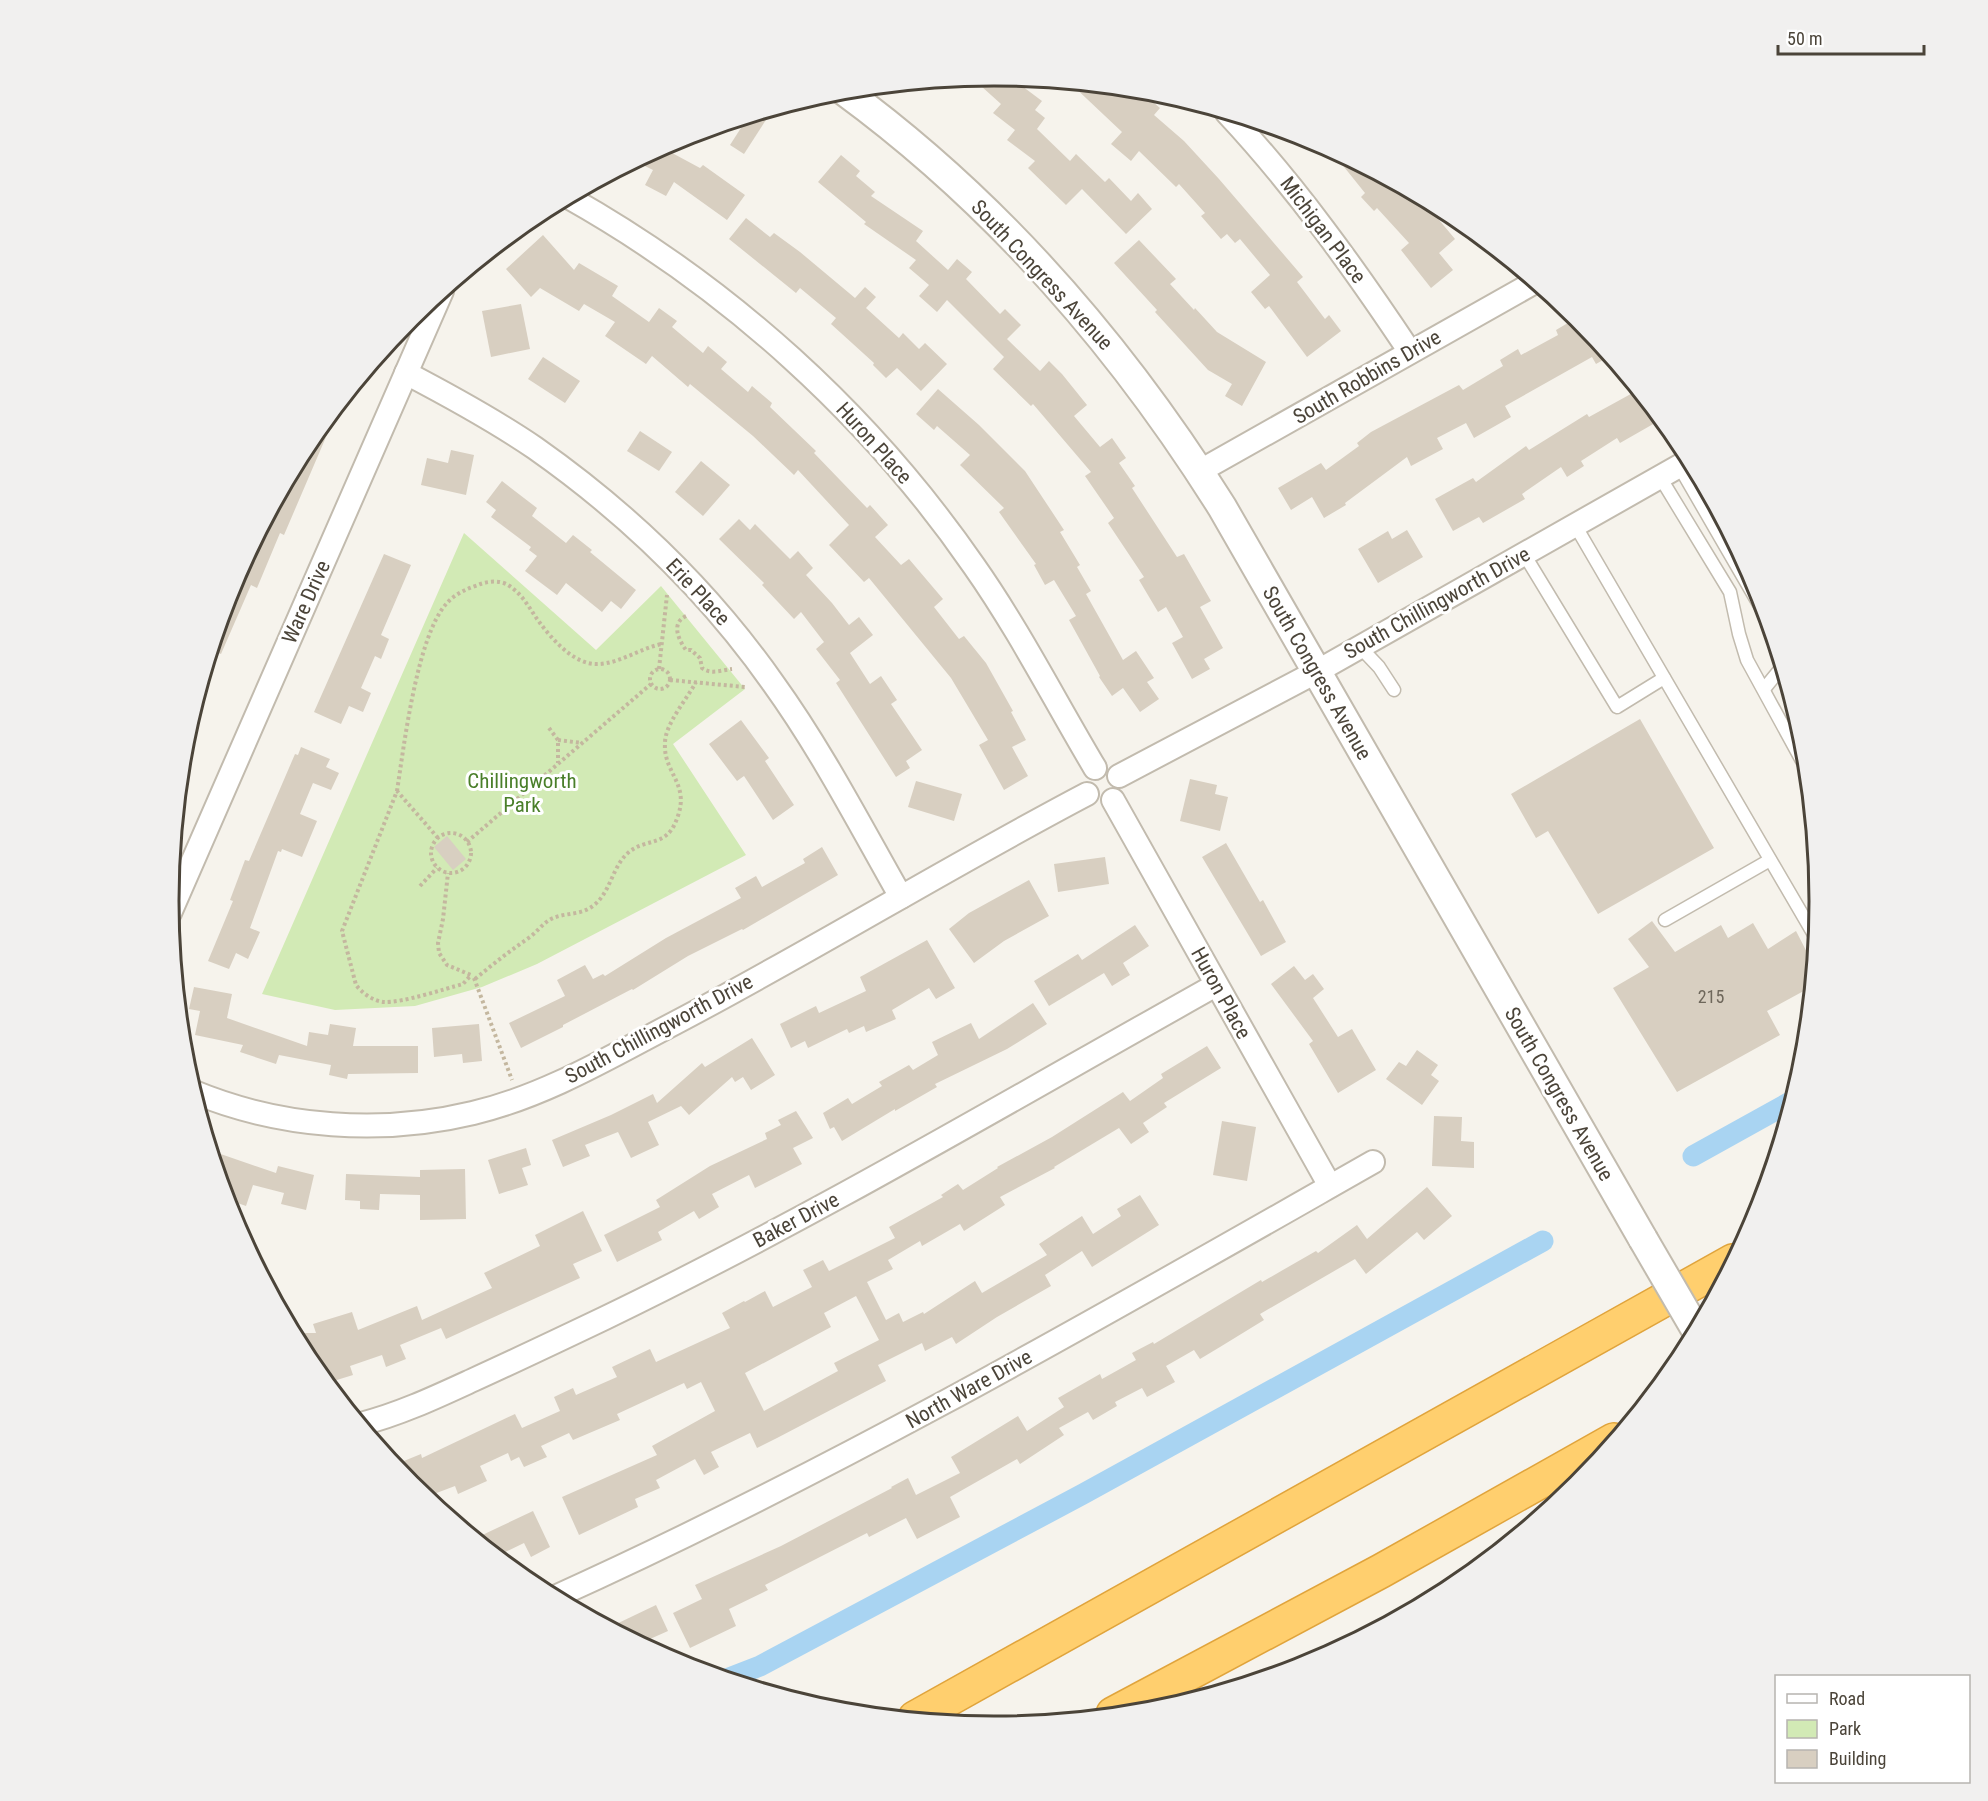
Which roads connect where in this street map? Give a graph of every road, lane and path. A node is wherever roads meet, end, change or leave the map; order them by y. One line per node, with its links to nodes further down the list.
1 (853, 98): 9 (street, South Congress Avenue)
2 (1235, 122): 6 (street, Michigan Place)
3 (576, 202): 33 (street, Huron Place)
4 (1528, 286): 6 (street, South Robbins Drive)
5 (434, 309): 7 (street, Ware Drive)
6 (1410, 352): 9 (street, South Robbins Drive)
7 (406, 373): 44 (street, Ware Drive); 45 (street, Erie Place)
8 (1676, 468): 10 (street, South Chillingworth Drive); 12 (lane); 26 (lane)
9 (1200, 471): 19 (street, South Congress Avenue)
10 (1575, 525): 11 (street, South Chillingworth Drive); 21 (lane)
11 (1524, 554): 16 (street, South Chillingworth Drive); 21 (lane)
12 (1740, 574)
13 (667, 594): 15 (path)
14 (687, 616): 18 (path)
15 (662, 644): 17 (path); 35 (path)
16 (1360, 647): 19 (street, South Chillingworth Drive); 27 (lane)
17 (660, 669): 22 (path); 24 (path)
18 (732, 669)
19 (1316, 672): 34 (street, South Chillingworth Drive); 55 (street, South Congress Avenue, bridge)
20 (1776, 674): 26 (lane)
21 (1664, 678): 40 (lane)
22 (670, 680): 23 (path); 24 (path)
23 (696, 682): 25 (path); 48 (path)
24 (651, 684): 30 (path)
25 (745, 687)
26 (1764, 689): 31 (lane)
27 (1394, 690)
28 (549, 728): 29 (path)
29 (558, 740): 30 (path); 32 (path)
30 (583, 743): 32 (path)
31 (1793, 744)
32 (558, 764): 39 (path)
33 (1095, 768): 34 (street); 36 (street)
34 (1119, 776): 37 (street)
35 (397, 791): 38 (path); 48 (path)
36 (1087, 794): 37 (street); 45 (street, South Chillingworth Drive)
37 (1113, 800): 49 (street, Huron Place)
38 (438, 838): 39 (path); 41 (path)
39 (467, 842): 42 (path)
40 (1770, 860): 46 (lane); 47 (lane)
41 (437, 868): 42 (path); 43 (path)
42 (448, 873): 48 (path)
43 (420, 886)
44 (179, 892)
45 (901, 897): 51 (street, South Chillingworth Drive)
46 (1665, 920)
47 (1808, 925)
48 (473, 977): 50 (path)
49 (1216, 985): 53 (street, Huron Place); 56 (street, Baker Drive)
50 (512, 1080)
51 (203, 1095)
52 (1373, 1162): 53 (street, North Ware Drive)
53 (1330, 1186): 58 (street, North Ware Drive)
54 (1722, 1267): 60 (highway)
55 (1691, 1322)
56 (368, 1422)
57 (1595, 1451): 59 (highway)
58 (565, 1593)
59 (1133, 1703)
60 (925, 1712)

